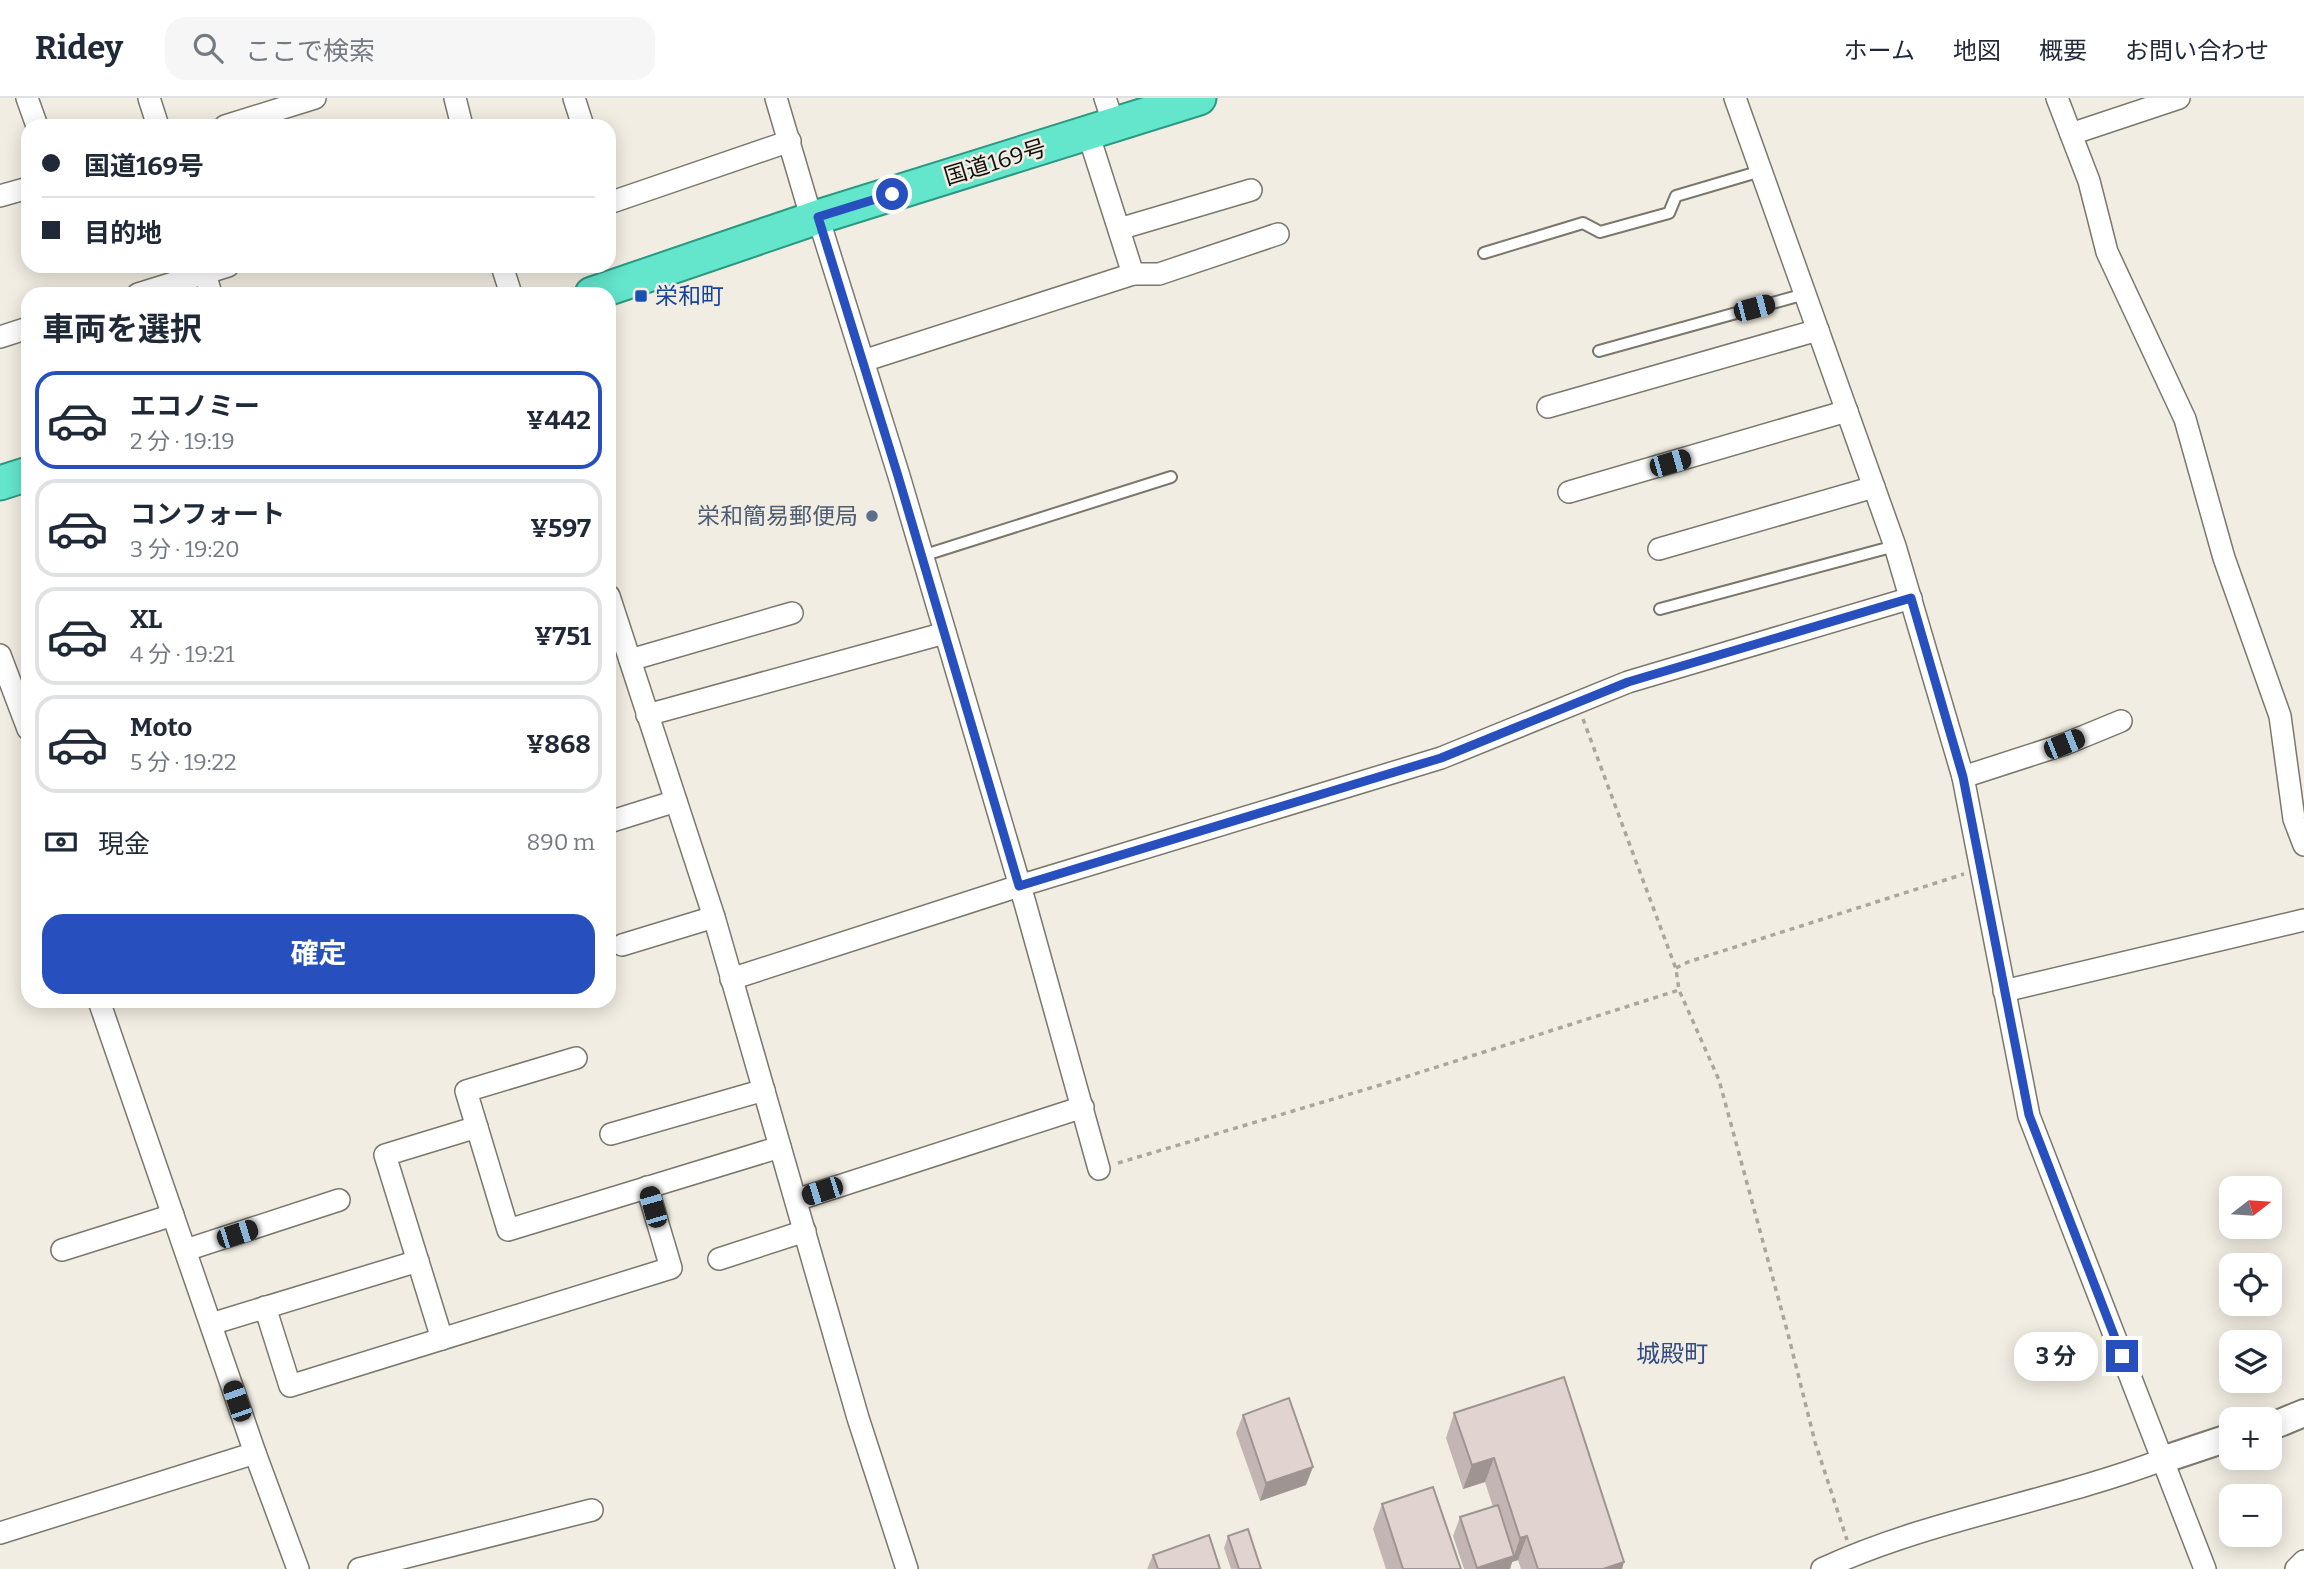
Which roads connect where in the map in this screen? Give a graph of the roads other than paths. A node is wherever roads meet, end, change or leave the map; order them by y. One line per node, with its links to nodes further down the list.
1 (27, 98): 11 (street)
2 (149, 98): 12 (street)
3 (315, 98): 13 (street)
4 (455, 98): 14 (street)
5 (574, 98): 15 (street)
6 (775, 98): 18 (street)
7 (1199, 98): 16 (highway, 国道169号)
8 (2057, 98): 17 (street)
9 (2179, 98): 17 (street)
10 (1740, 99): 19 (street)
11 (34, 119)
12 (156, 119)
13 (248, 119)
14 (460, 119)
15 (581, 119)
16 (1103, 119): 24 (highway, 国道169号); 25 (street)
17 (2071, 134): 62 (street)
18 (790, 141): 23 (street); 24 (street)
19 (1761, 171): 27 (lane); 32 (street)
20 (21, 190): 22 (street)
21 (1251, 190): 25 (street)
22 (0, 196)
23 (616, 201)
24 (815, 218): 31 (highway, 国道169号); 37 (street)
25 (1119, 229): 29 (street)
26 (1278, 234): 29 (street)
27 (1484, 253)
28 (196, 273): 30 (street)
29 (1133, 274): 37 (street)
30 (157, 287)
31 (613, 287)
32 (1805, 294): 34 (street); 36 (lane)
33 (21, 330): 35 (street)
34 (1818, 330): 38 (street); 39 (street)
35 (0, 337)
36 (1599, 351)
37 (863, 361): 47 (street)
38 (1548, 407)
39 (1847, 411): 43 (street); 44 (street)
40 (21, 476): 42 (highway)
41 (1171, 477): 47 (lane)
42 (0, 483)
43 (1874, 487): 45 (street); 46 (street)
44 (1569, 492)
45 (1895, 546): 48 (street); 49 (lane)
46 (1659, 549)
47 (922, 556): 52 (street)
48 (1911, 598): 59 (street); 63 (street)
49 (1660, 609)
50 (792, 613): 54 (street)
51 (616, 629): 54 (street)
52 (945, 633): 56 (street); 63 (street)
53 (0, 655): 55 (street)
54 (622, 658): 56 (street)
55 (7, 691): 57 (street)
56 (647, 715): 60 (street)
57 (21, 716)
58 (2121, 721): 59 (street)
59 (1963, 777): 68 (street)
60 (676, 801): 61 (street); 64 (street)
61 (616, 820)
62 (2304, 845)
63 (1019, 886): 67 (street); 72 (street)
64 (713, 917): 66 (street); 67 (street)
65 (2304, 920): 68 (street)
66 (622, 945)
67 (731, 979): 71 (street)
68 (2004, 991): 93 (street)
69 (101, 1008): 80 (street)
70 (576, 1058): 73 (street)
71 (764, 1090): 74 (street); 75 (street)
72 (1083, 1107): 76 (street); 79 (street)
73 (477, 1128): 77 (street); 85 (street)
74 (611, 1134)
75 (780, 1147): 77 (street); 79 (street)
76 (1099, 1169)
77 (647, 1187): 88 (street)
78 (339, 1200): 83 (street)
79 (796, 1200): 81 (street)
80 (173, 1215): 82 (street); 83 (street)
81 (805, 1231): 84 (street); 99 (street)
82 (62, 1250)
83 (186, 1251): 87 (street)
84 (719, 1259)
85 (418, 1261): 86 (street); 88 (street)
86 (265, 1307): 87 (street); 88 (street)
87 (211, 1324): 92 (street)
88 (442, 1339)
89 (2304, 1413): 90 (street)
90 (2282, 1422)
91 (2219, 1441): 93 (street)
92 (255, 1453): 95 (street); 97 (street)
93 (2162, 1460): 100 (street); 101 (street)
94 (593, 1510): 98 (street)
95 (0, 1533)
96 (2304, 1561): 102 (street)
97 (298, 1569)
98 (359, 1569)
99 (907, 1569)
100 (1822, 1569)
101 (2205, 1569)
102 (2296, 1569)

